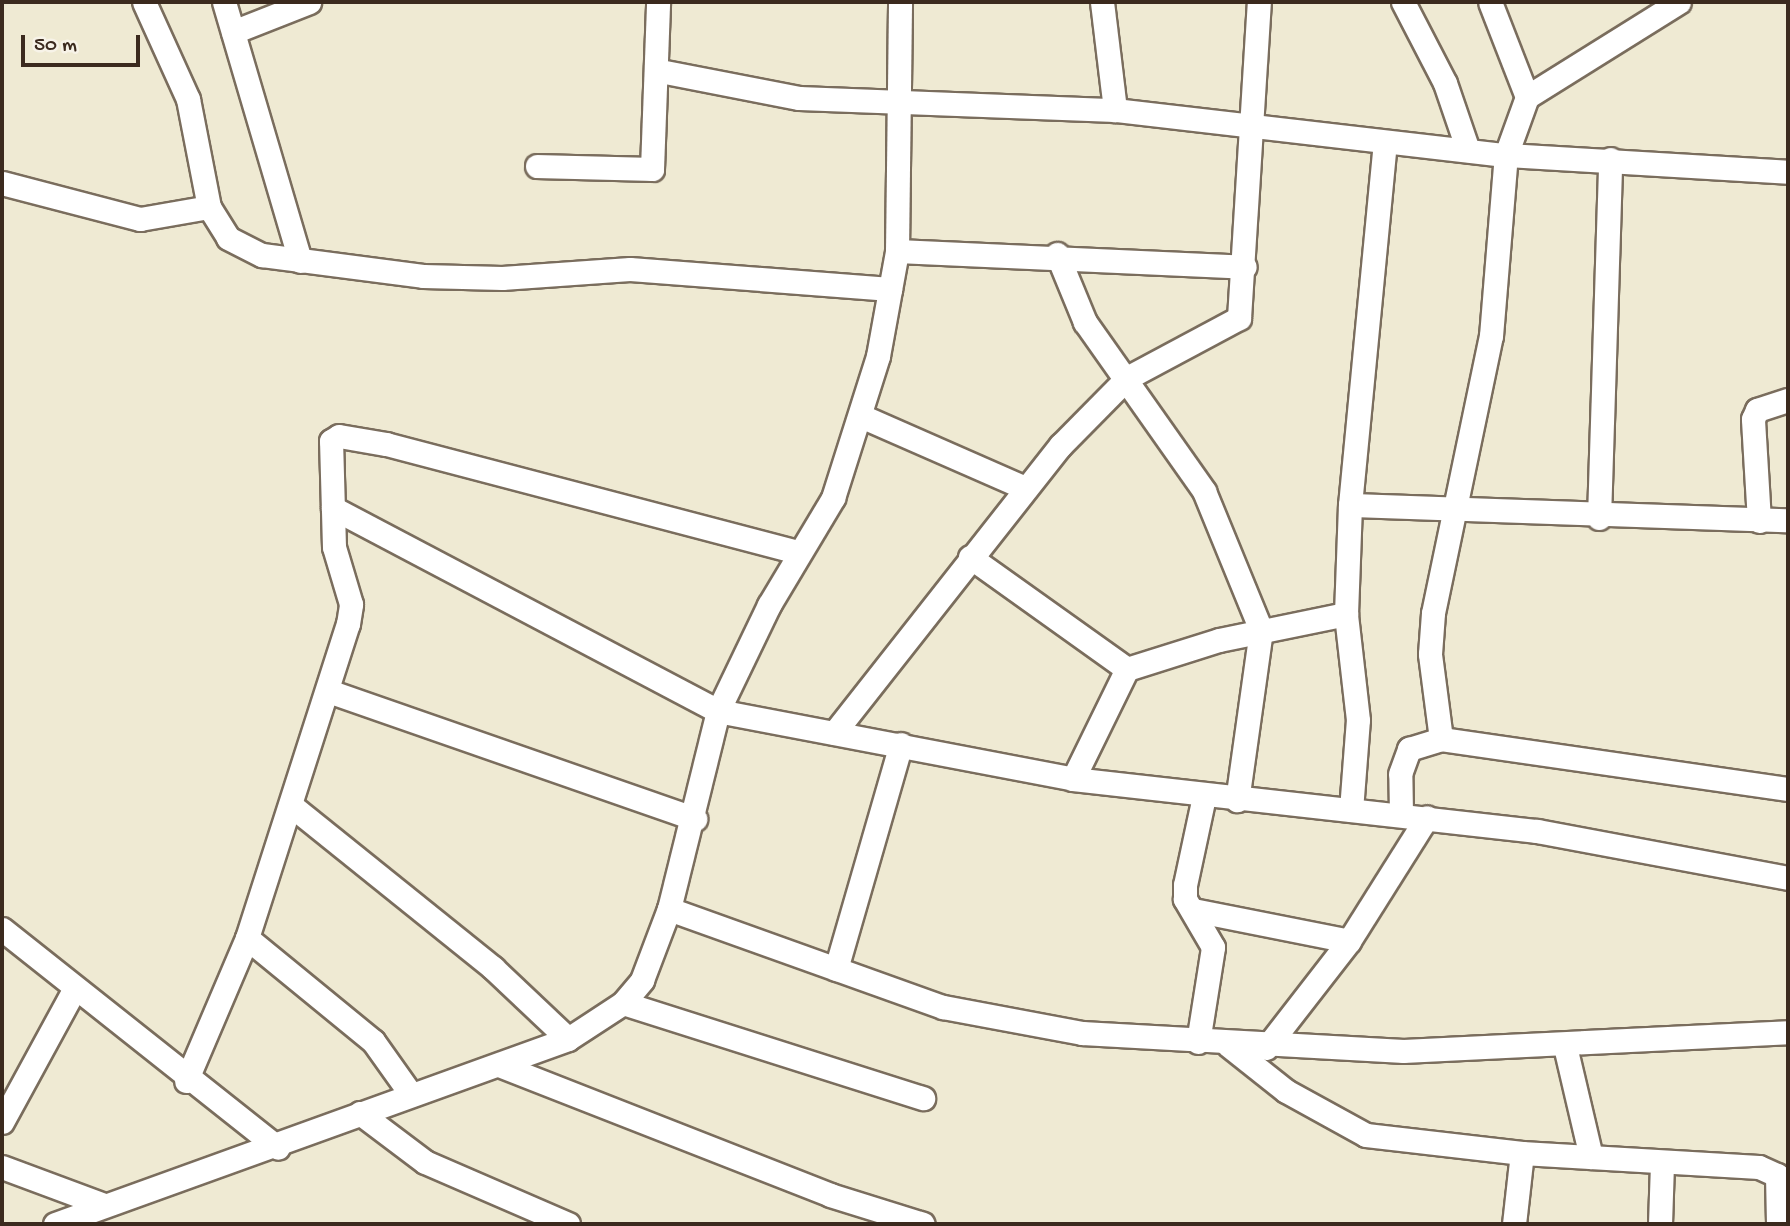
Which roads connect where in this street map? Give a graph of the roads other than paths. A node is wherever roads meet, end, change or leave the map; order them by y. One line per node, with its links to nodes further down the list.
1 (144, 2): 24 (street)
2 (224, 2): 11 (street)
3 (309, 2): 11 (street)
4 (658, 2): 12 (street)
5 (900, 2): 13 (street)
6 (1101, 2): 15 (street)
7 (1259, 2): 16 (street)
8 (1403, 2): 18 (street)
9 (1490, 2): 14 (street)
10 (1679, 2): 14 (street)
11 (233, 32): 27 (street)
12 (660, 66): 13 (street); 21 (street)
13 (900, 97): 15 (street); 25 (street)
14 (1527, 97): 19 (street)
15 (1115, 110): 16 (street)
16 (1253, 125): 17 (street); 28 (street)
17 (1385, 144): 18 (street); 34 (street)
18 (1468, 150): 19 (street)
19 (1506, 155): 20 (street); 36 (street)
20 (1611, 159): 22 (street); 37 (street)
21 (537, 166)
22 (1788, 172)
23 (2, 183): 24 (street)
24 (209, 207): 27 (street)
25 (897, 251): 26 (street); 29 (street)
26 (1057, 254): 28 (street); 30 (street)
27 (300, 261): 29 (street)
28 (1245, 267): 30 (street)
29 (890, 289): 32 (street)
30 (1127, 378): 33 (street); 43 (street)
31 (1788, 400): 39 (street)
32 (861, 416): 33 (street); 40 (street)
33 (1026, 488): 41 (street)
34 (1350, 505): 36 (street); 42 (street)
35 (333, 508): 40 (street); 45 (street); 46 (street)
36 (1459, 510): 37 (street); 48 (street)
37 (1599, 518): 39 (street)
38 (1788, 520): 39 (street)
39 (1759, 521)
40 (797, 552): 46 (street)
41 (970, 557): 44 (street); 47 (street)
42 (1346, 614): 43 (street); 55 (street)
43 (1261, 630): 44 (street); 53 (street)
44 (1127, 669): 50 (street)
45 (328, 691): 54 (street); 58 (street)
46 (719, 711): 47 (street); 58 (street)
47 (834, 733): 49 (street)
48 (1441, 739): 51 (street); 56 (street)
49 (901, 744): 50 (street); 65 (street)
50 (1073, 779): 52 (street)
51 (1788, 789)
52 (1204, 796): 53 (street); 61 (street)
53 (1237, 800): 55 (street)
54 (293, 807): 63 (street); 69 (street)
55 (1351, 810): 56 (street)
56 (1401, 813): 57 (street)
57 (1427, 817): 59 (street); 64 (street)
58 (695, 819): 60 (street)
59 (1788, 878)
60 (669, 909): 65 (street); 67 (street)
61 (1193, 910): 64 (street); 70 (street)
62 (2, 929): 66 (street)
63 (247, 938): 75 (street); 76 (street)
64 (1349, 942): 73 (street)
65 (836, 969): 70 (street)
66 (73, 992): 75 (street); 79 (street)
67 (623, 1003): 69 (street); 77 (street)
68 (1788, 1032): 72 (street)
69 (568, 1039): 74 (street)
70 (1198, 1042): 71 (street)
71 (1228, 1045): 73 (street); 81 (street)
72 (1565, 1046): 73 (street); 82 (street)
73 (1266, 1048)
74 (499, 1065): 76 (street); 88 (street)
75 (186, 1081): 80 (street)
76 (410, 1093): 78 (street)
77 (923, 1098)
78 (360, 1113): 80 (street); 87 (street)
79 (2, 1122)
80 (278, 1148): 85 (street)
81 (1522, 1153): 82 (street); 89 (street)
82 (1591, 1157): 83 (street)
83 (1662, 1163): 90 (street); 91 (street)
84 (2, 1167): 85 (street)
85 (104, 1205): 86 (street)
86 (55, 1224)
87 (568, 1224)
88 (923, 1224)
89 (1514, 1224)
90 (1660, 1224)
91 (1778, 1224)

